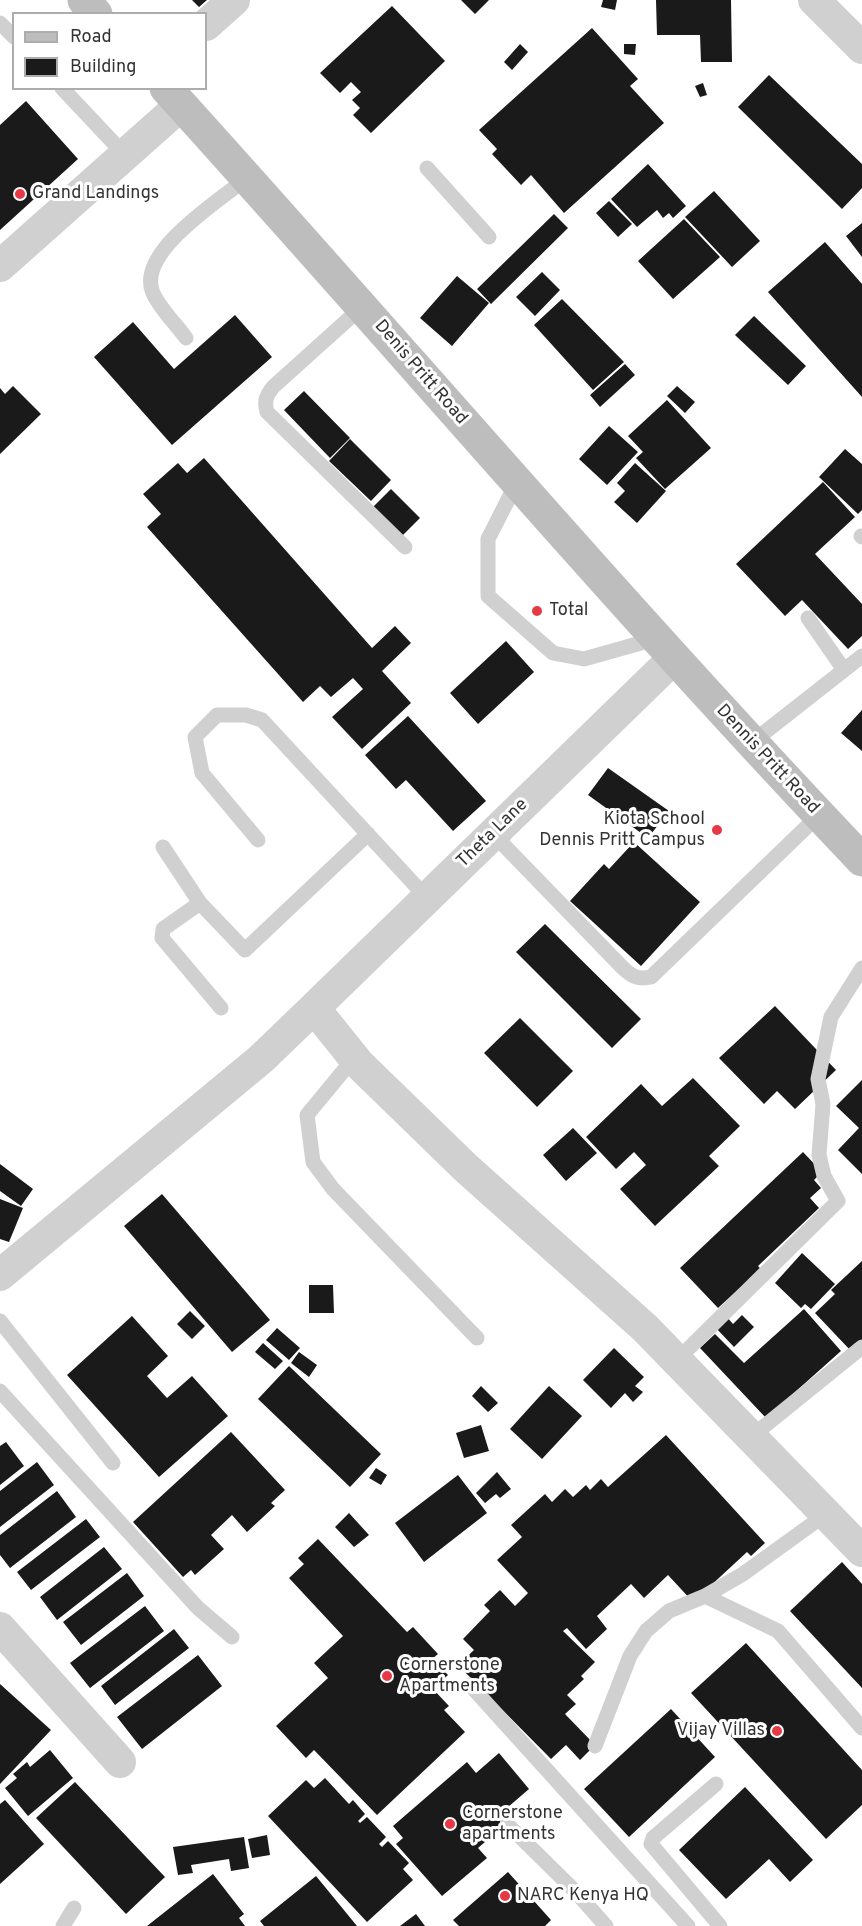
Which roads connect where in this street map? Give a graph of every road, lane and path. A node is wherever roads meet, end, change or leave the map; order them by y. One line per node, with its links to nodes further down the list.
1 (84, 0): 4 (main road)
2 (234, 0): 6 (street)
3 (814, 0): 8 (street)
4 (94, 12)
5 (0, 23): 7 (lane)
6 (207, 24)
7 (12, 35)
8 (862, 48)
9 (64, 90): 11 (lane)
10 (173, 97): 11 (street); 13 (main road, Denis Pritt Road)
11 (125, 155): 15 (street)
12 (427, 168): 14 (lane)
13 (247, 178): 16 (main road, Denis Pritt Road); 17 (lane)
14 (489, 237)
15 (0, 266)
16 (363, 306): 18 (main road, Denis Pritt Road); 19 (lane)
17 (186, 338)
18 (516, 484): 21 (main road, Denis Pritt Road); 21 (lane)
19 (405, 546)
20 (808, 618): 23 (lane)
21 (664, 649): 24 (main road, Dennis Pritt Road); 27 (street, Theta Lane)
22 (862, 656): 23 (lane)
23 (844, 670): 24 (lane)
24 (751, 743): 25 (main road, Dennis Pritt Road)
25 (819, 815): 27 (lane); 30 (main road, Dennis Pritt Road)
26 (368, 834): 28 (lane); 31 (lane); 32 (lane)
27 (494, 834): 31 (street, Theta Lane)
28 (258, 840)
29 (163, 847): 32 (lane)
30 (862, 860)
31 (427, 898): 35 (street, Theta Lane)
32 (200, 903): 34 (lane)
33 (862, 968): 41 (lane)
34 (221, 1008)
35 (314, 1008): 36 (street); 37 (street, Theta Lane)
36 (354, 1058): 39 (lane); 41 (street)
37 (0, 1275)
38 (0, 1321): 44 (lane)
39 (477, 1338)
40 (862, 1347): 43 (lane)
41 (676, 1361): 43 (street)
42 (0, 1391): 49 (lane)
43 (751, 1437): 45 (street)
44 (113, 1463)
45 (826, 1514): 46 (street); 47 (lane)
46 (862, 1551)
47 (705, 1596): 51 (lane); 52 (lane)
48 (0, 1628): 53 (street)
49 (232, 1637)
50 (470, 1685): 59 (lane)
51 (862, 1728)
52 (595, 1746)
53 (120, 1762)
54 (716, 1784): 60 (lane)
55 (507, 1824): 58 (lane)
56 (74, 1908): 57 (lane)
57 (63, 1926)
58 (606, 1926)
59 (688, 1926)
60 (720, 1926)

